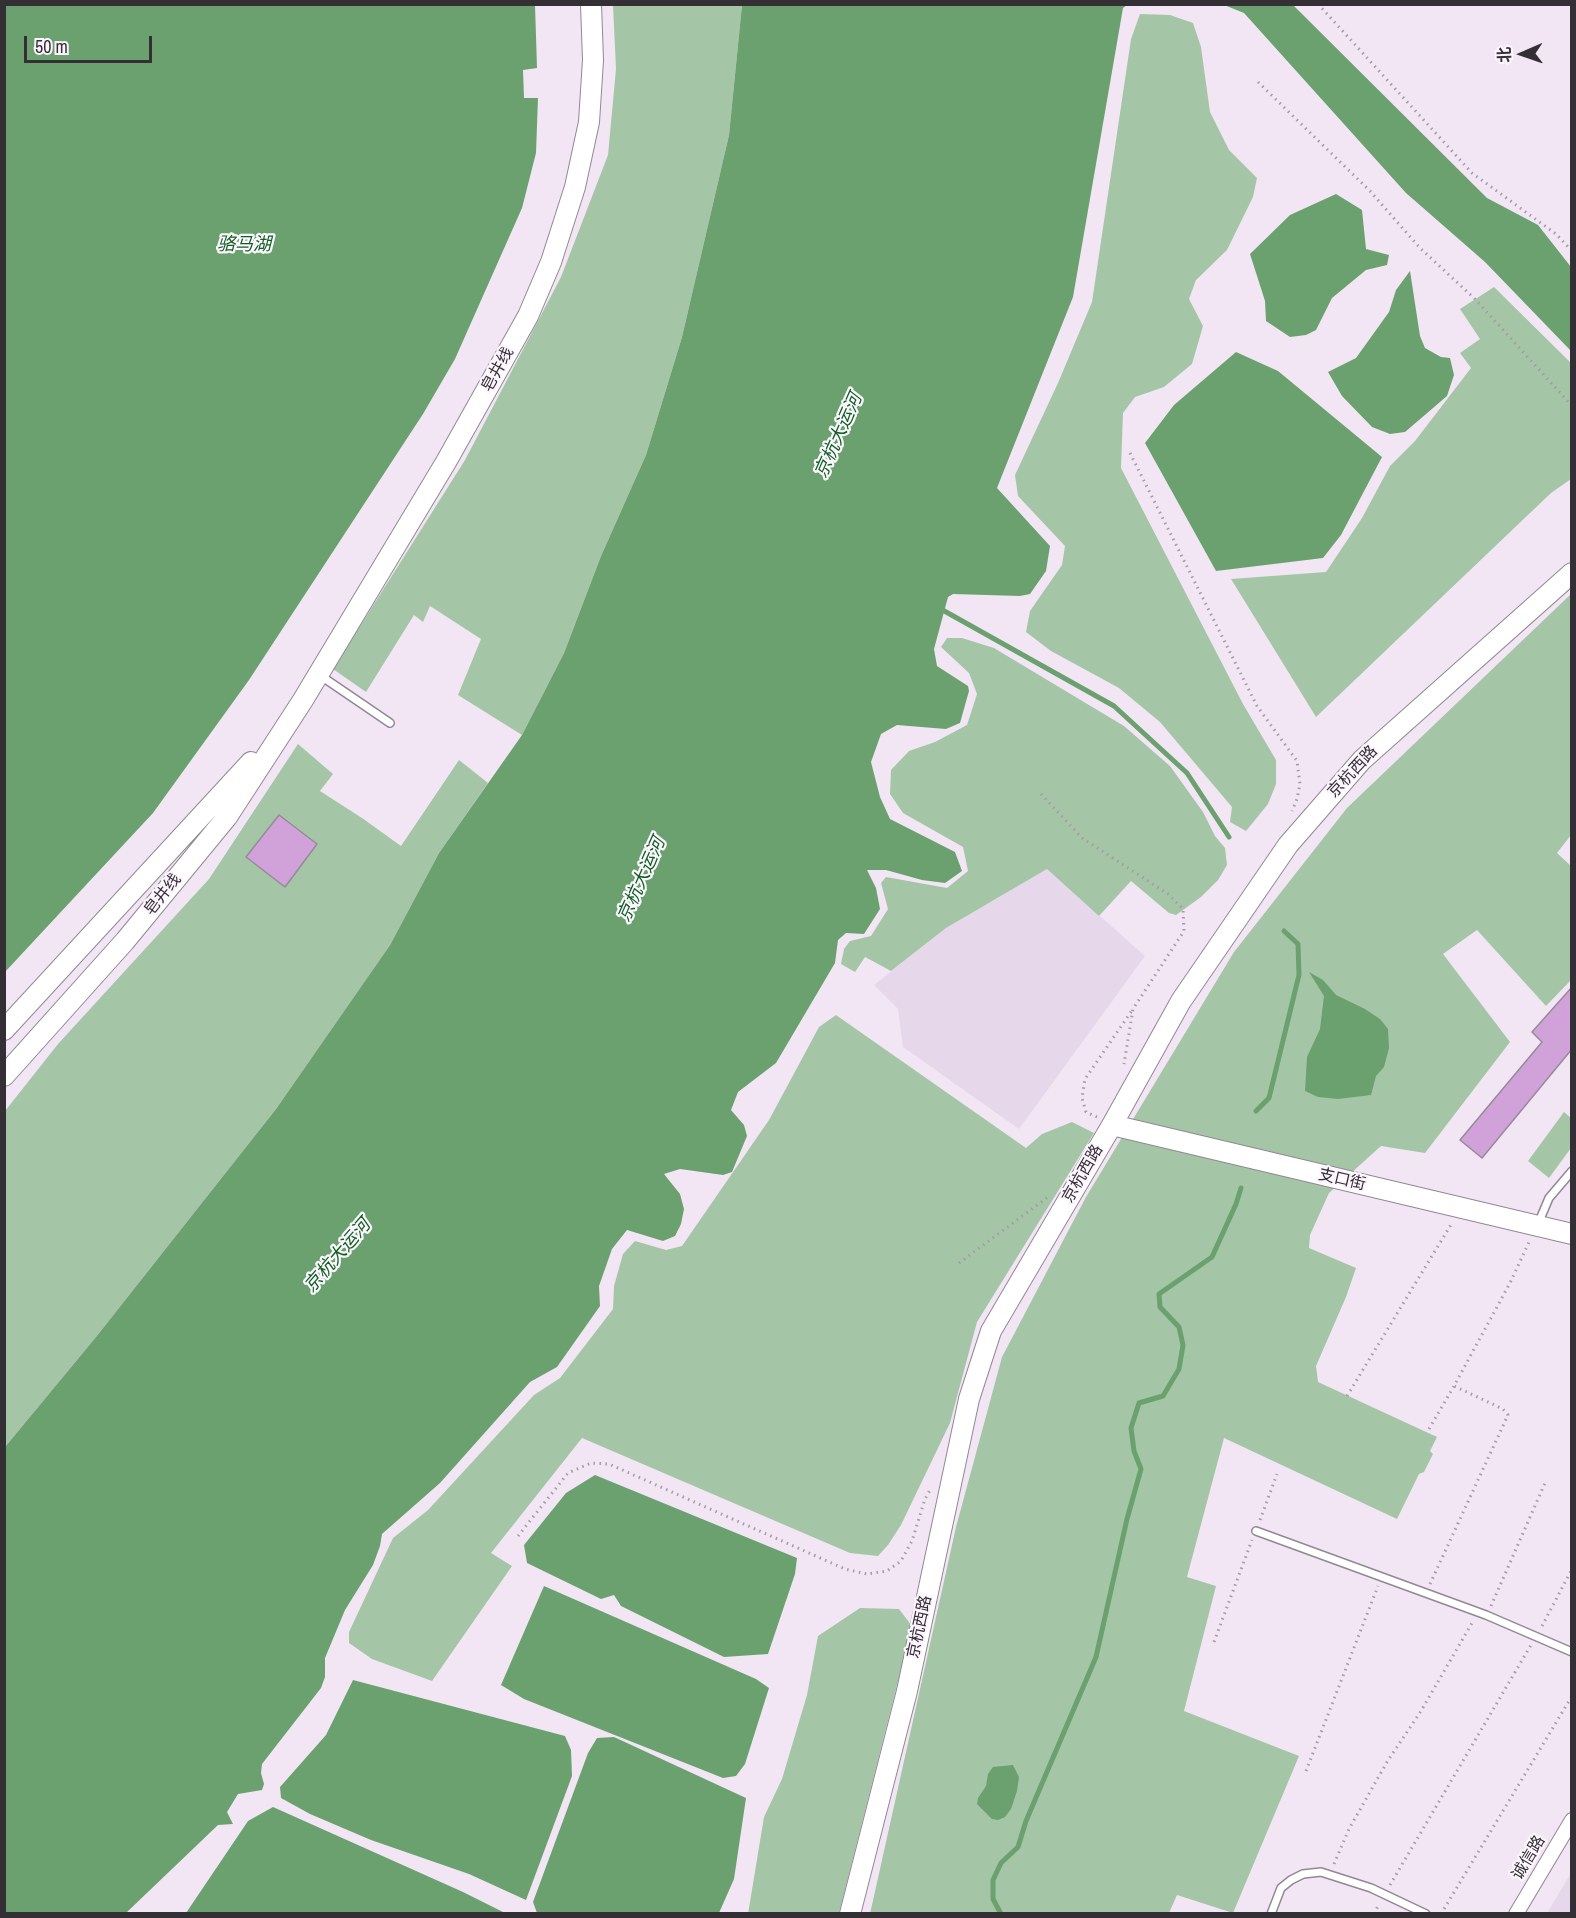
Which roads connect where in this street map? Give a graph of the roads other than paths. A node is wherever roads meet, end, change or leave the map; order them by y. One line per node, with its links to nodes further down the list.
1 (591, 4): 3 (street, 皂井线)
2 (1572, 573): 8 (street, 京杭西路)
3 (318, 675): 4 (street, 皂井线); 5 (lane)
4 (303, 700): 6 (street, 皂井线); 7 (street, 皂井线)
5 (390, 723)
6 (4, 1030)
7 (4, 1076)
8 (1112, 1125): 10 (street, 支口街); 15 (street, 京杭西路)
9 (1572, 1171): 10 (lane)
10 (1536, 1226): 11 (street, 支口街)
11 (1572, 1234)
12 (1256, 1531): 13 (lane)
13 (1572, 1652)
14 (1572, 1820): 18 (street, 诚信路)
15 (850, 1914)
16 (1270, 1914): 17 (lane)
17 (1426, 1914)
18 (1516, 1914)

